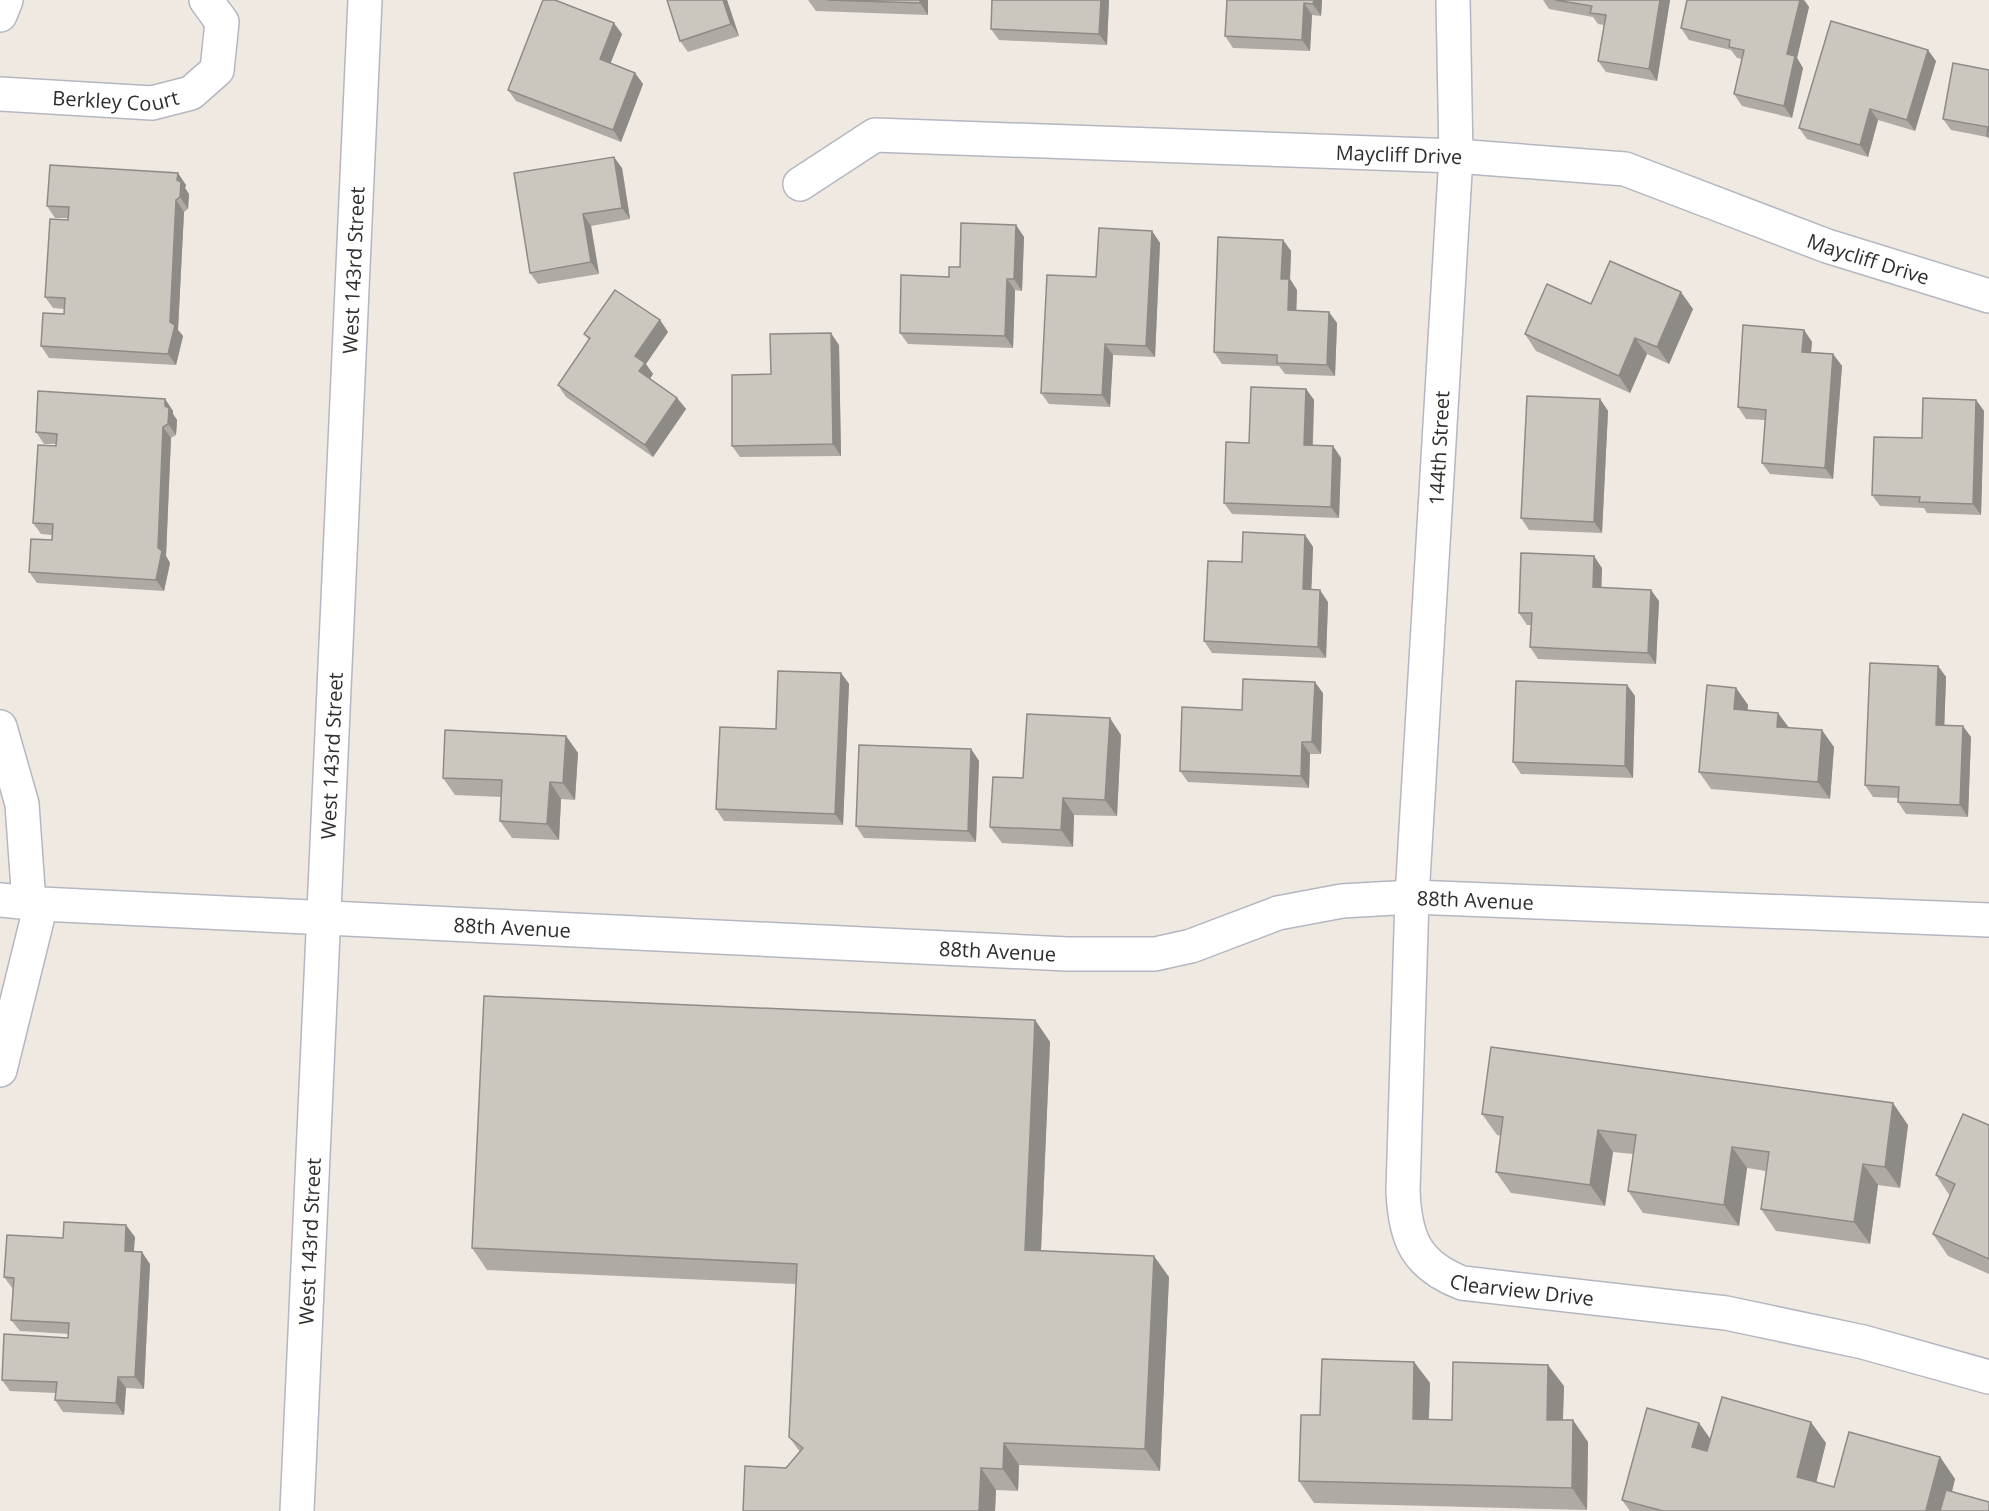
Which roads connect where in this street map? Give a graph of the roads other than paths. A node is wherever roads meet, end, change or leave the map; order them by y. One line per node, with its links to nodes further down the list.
1 (6, 0): 5 (street)
2 (206, 0): 6 (street, Berkley Court)
3 (365, 0): 13 (street, West 143rd Street)
4 (1453, 0): 7 (street, 144th Street)
5 (0, 15)
6 (0, 94)
7 (1456, 156): 8 (street, Maycliff Drive); 9 (street, Maycliff Drive); 11 (street, 144th Street)
8 (800, 184)
9 (1989, 296)
10 (0, 726): 12 (street)
11 (1412, 897): 13 (street, 88th Avenue); 14 (street, 88th Avenue); 16 (street, Clearview Drive)
12 (23, 902): 13 (street, 88th Avenue); 15 (street)
13 (324, 917): 17 (street, West 143rd Street)
14 (1989, 920)
15 (0, 1070)
16 (1989, 1377)
17 (297, 1511)

